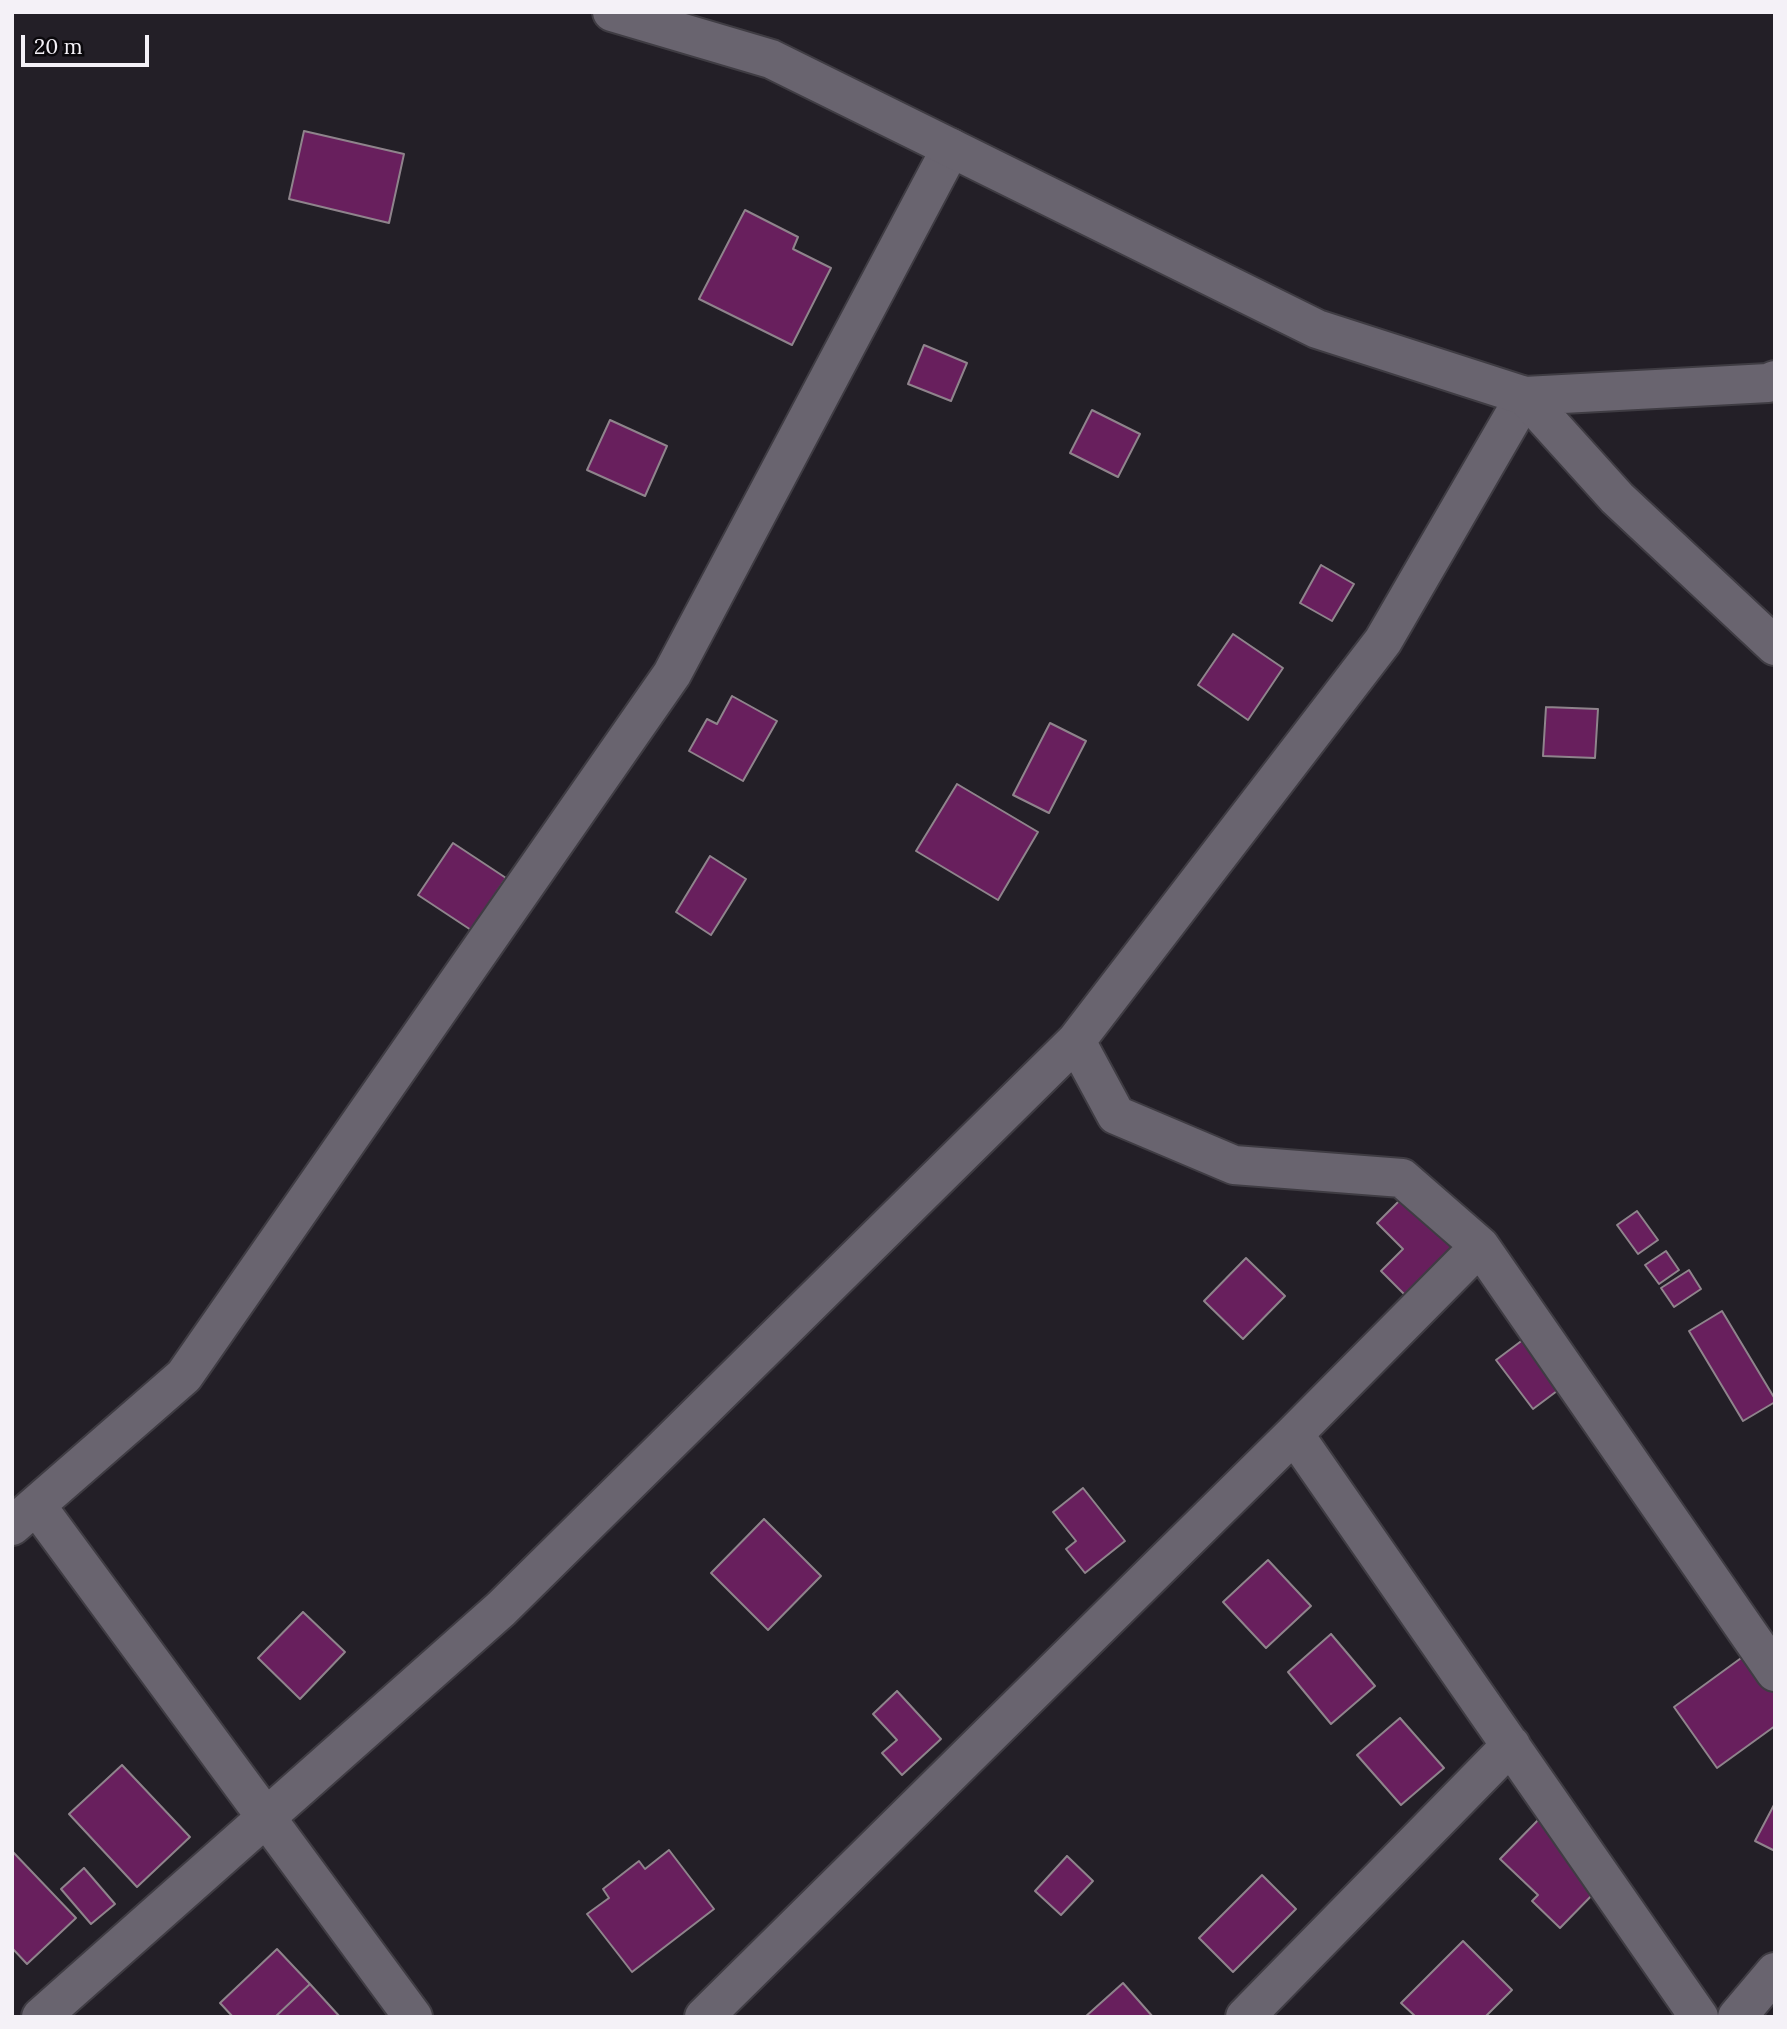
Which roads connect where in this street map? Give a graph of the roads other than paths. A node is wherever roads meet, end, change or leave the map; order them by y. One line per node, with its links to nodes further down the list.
1 (612, 12): 2 (street)
2 (951, 148): 4 (street); 9 (street)
3 (1775, 380): 4 (street)
4 (1525, 396): 5 (street); 6 (street)
5 (1775, 646)
6 (1076, 1041): 7 (street); 12 (street)
7 (1480, 1246): 8 (street); 10 (street)
8 (1294, 1434): 11 (street); 16 (street)
9 (24, 1516): 12 (street)
10 (1775, 1672)
11 (1511, 1745): 17 (street); 18 (street)
12 (266, 1818): 14 (street); 15 (street)
13 (1775, 1972): 19 (street)
14 (41, 2017)
15 (413, 2017)
16 (704, 2017)
17 (1245, 2017)
18 (1699, 2017)
19 (1737, 2017)

